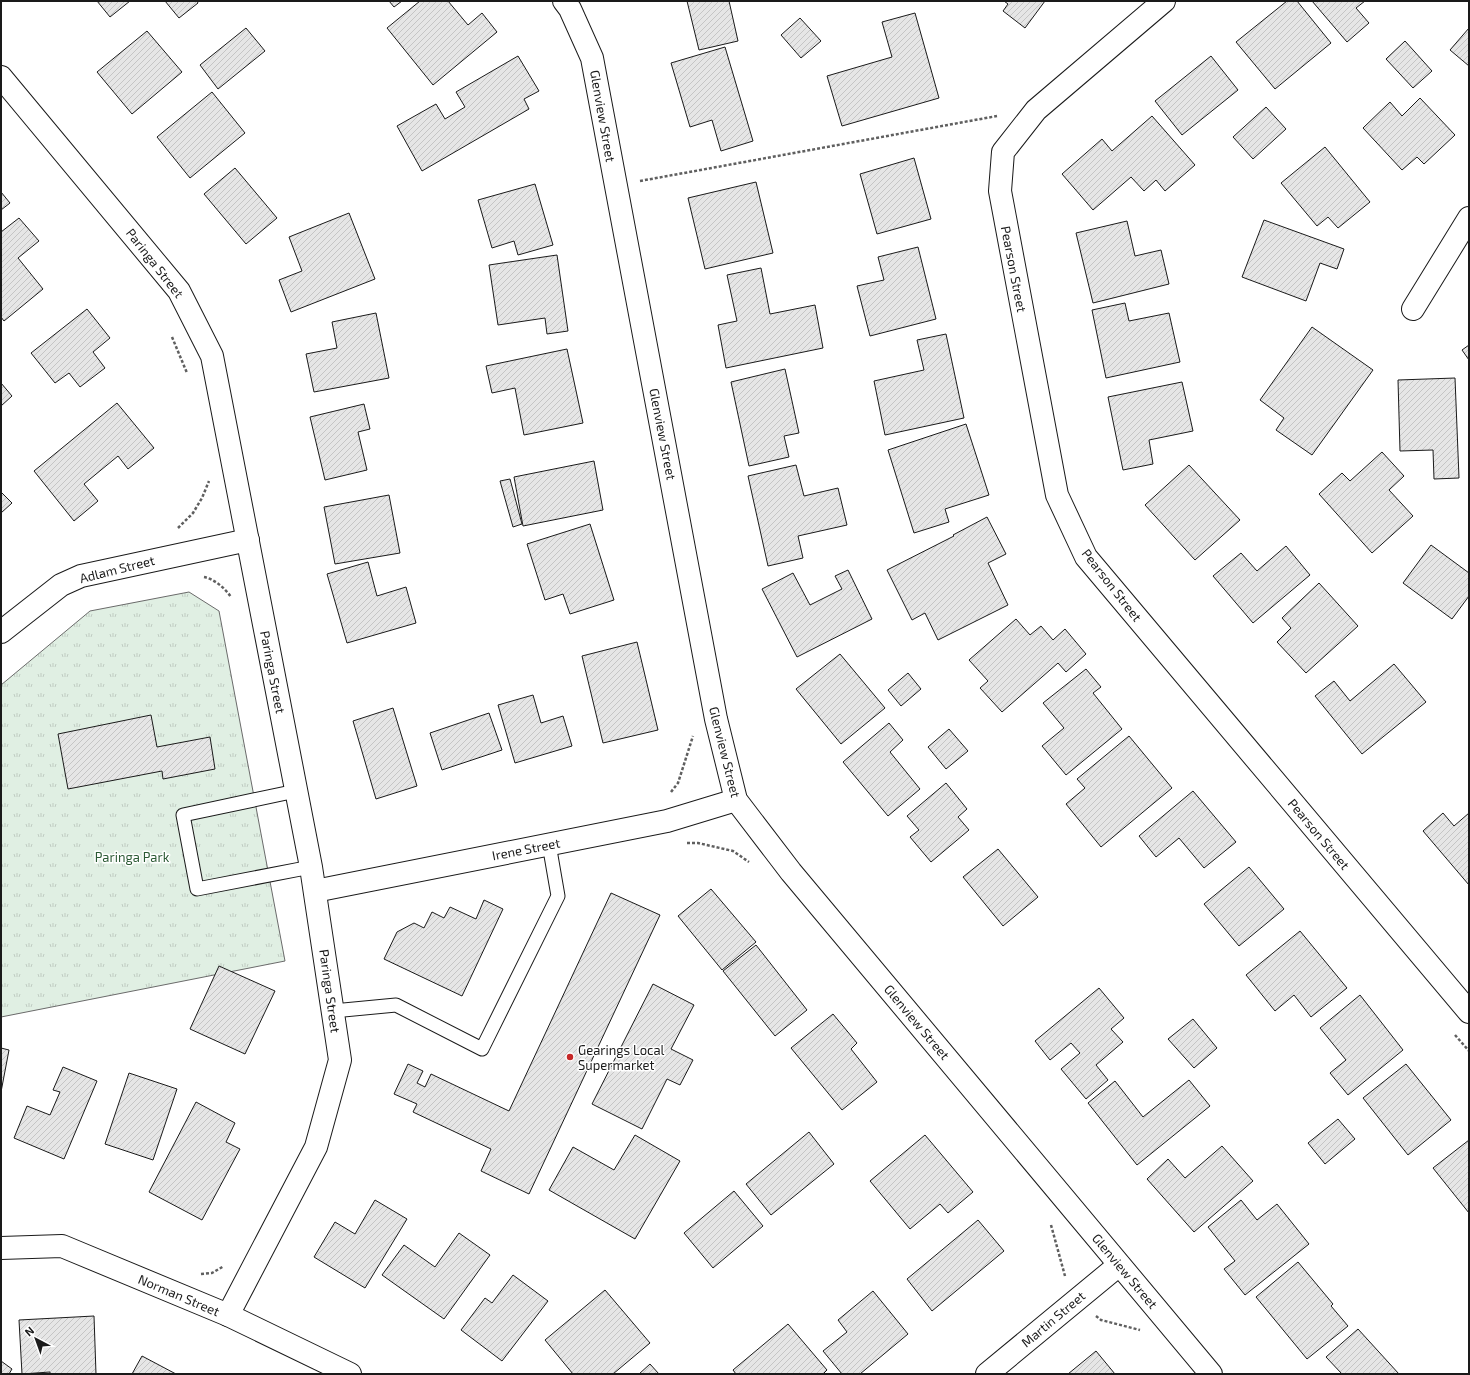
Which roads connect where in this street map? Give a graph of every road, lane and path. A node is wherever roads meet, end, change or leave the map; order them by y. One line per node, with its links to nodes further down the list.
1 (564, 1): 17 (street, Glenview Street)
2 (1164, 1): 24 (street, Pearson Street)
3 (1, 77): 12 (street, Paringa Street)
4 (996, 121): 5 (path)
5 (635, 182)
6 (1469, 218): 7 (street)
7 (1413, 309)
8 (171, 334): 9 (path)
9 (188, 374)
10 (209, 476): 11 (path)
11 (175, 534)
12 (248, 540): 15 (street, Adlam Street); 16 (street, Paringa Street)
13 (201, 576): 14 (path)
14 (234, 601)
15 (1, 632)
16 (296, 791): 21 (street, Paringa Street); 21 (lane)
17 (736, 800): 19 (street, Irene Street); 30 (street, Glenview Street)
18 (684, 843): 20 (path)
19 (549, 844): 22 (street, Irene Street); 23 (lane)
20 (755, 866)
21 (311, 867): 22 (street, Paringa Street)
22 (315, 891): 23 (street, Paringa Street)
23 (333, 1011): 34 (street, Paringa Street)
24 (1469, 1012)
25 (1454, 1033): 26 (path)
26 (1469, 1051)
27 (1050, 1223): 32 (path)
28 (1, 1248): 34 (street, Norman Street)
29 (229, 1261): 31 (path)
30 (1119, 1265): 37 (street, Martin Street); 38 (street, Glenview Street)
31 (199, 1275)
32 (1067, 1280)
33 (1093, 1313): 35 (path)
34 (228, 1316): 36 (street, Norman Street)
35 (1142, 1330)
36 (350, 1374)
37 (987, 1374)
38 (1211, 1374)

